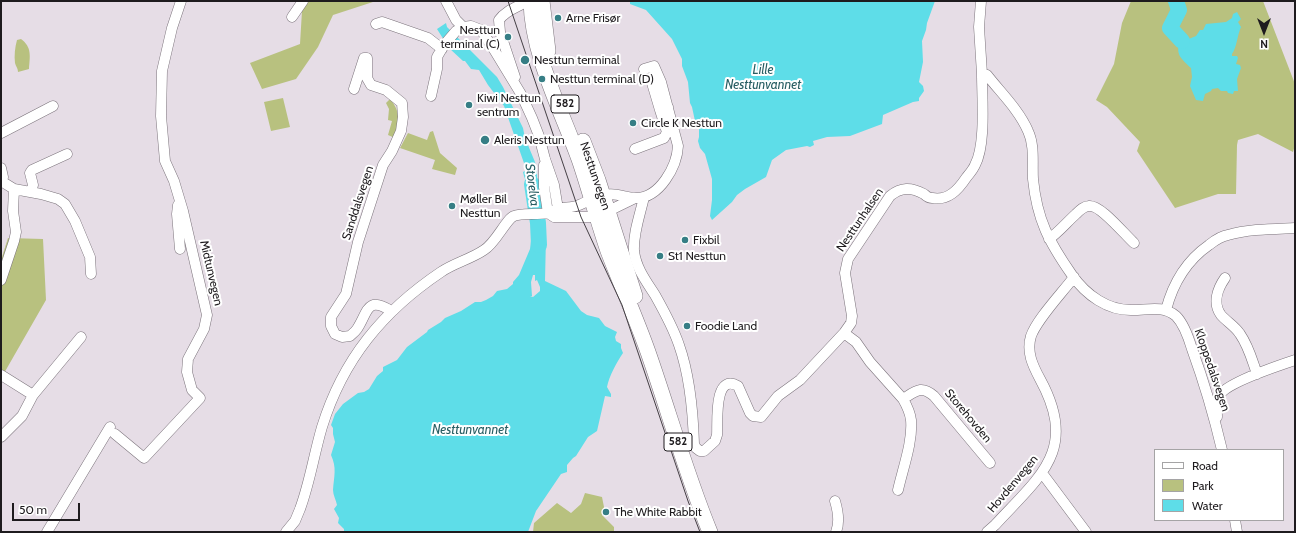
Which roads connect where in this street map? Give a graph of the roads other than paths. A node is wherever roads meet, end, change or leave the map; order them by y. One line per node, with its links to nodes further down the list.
1 (180, 1): 27 (street, Midtunvegen)
2 (303, 1): 7 (street)
3 (446, 1): 9 (street)
4 (542, 1): 28 (main road, Nesttunvegen / 582)
5 (981, 1): 12 (street)
6 (526, 3): 15 (street, Nesttunvegen); 28 (main road, Nesttunvegen / 582)
7 (292, 17)
8 (380, 26): 10 (street)
9 (459, 29): 10 (street); 15 (street, Nesttunvegen)
10 (440, 46): 16 (street)
11 (644, 69): 18 (street)
12 (982, 74): 34 (street); 43 (street, Nesttunhalsen)
13 (652, 83): 18 (street)
14 (354, 89): 41 (street, Sanddalsvegen)
15 (521, 94): 22 (street, Nesttunvegen)
16 (431, 96)
17 (53, 106): 19 (street)
18 (664, 108): 20 (street); 29 (street)
19 (1, 133)
20 (635, 149)
21 (67, 154): 26 (street)
22 (544, 159): 30 (street, Nesttunvegen); 31 (street, Nesttunvegen)
23 (1, 168): 24 (street)
24 (2, 182): 25 (street)
25 (14, 189): 26 (street); 40 (street)
26 (31, 192): 37 (street)
27 (179, 195): 36 (street, Midtunvegen); 59 (street, Midtunvegen)
28 (597, 197): 29 (street); 30 (street); 32 (main road, Nesttunvegen / 582)
29 (639, 198): 32 (street); 43 (street, Nesttunhalsen)
30 (558, 208): 31 (street)
31 (546, 213): 32 (street); 41 (street)
32 (602, 214): 61 (main road, Nesttunvegen / 582)
33 (1295, 228): 42 (street)
34 (1049, 239): 35 (street); 38 (street)
35 (1134, 243)
36 (180, 249)
37 (91, 274)
38 (1074, 277): 42 (street); 54 (street, Hovdenvegen)
39 (1225, 278): 46 (street)
40 (1, 280)
41 (391, 310): 60 (street)
42 (1166, 310): 50 (street, Kloppedalsvegen)
43 (844, 333): 49 (street)
44 (81, 337): 48 (street)
45 (1295, 360): 46 (street, Kloppedalsvegen)
46 (1257, 374): 50 (street, Kloppedalsvegen)
47 (1, 375): 48 (street)
48 (33, 395): 51 (street)
49 (904, 399): 53 (street, Storehovden); 55 (street)
50 (1216, 423): 52 (street, Kloppedalsvegen)
51 (1, 437)
52 (1222, 449)
53 (990, 462)
54 (1042, 473): 58 (street, Hovdenvegen); 63 (street)
55 (898, 490)
56 (835, 501): 62 (street)
57 (1235, 521): 64 (street)
58 (994, 530)
59 (47, 532)
60 (286, 532)
61 (710, 532)
62 (836, 532)
63 (1086, 532)
64 (1237, 532)

